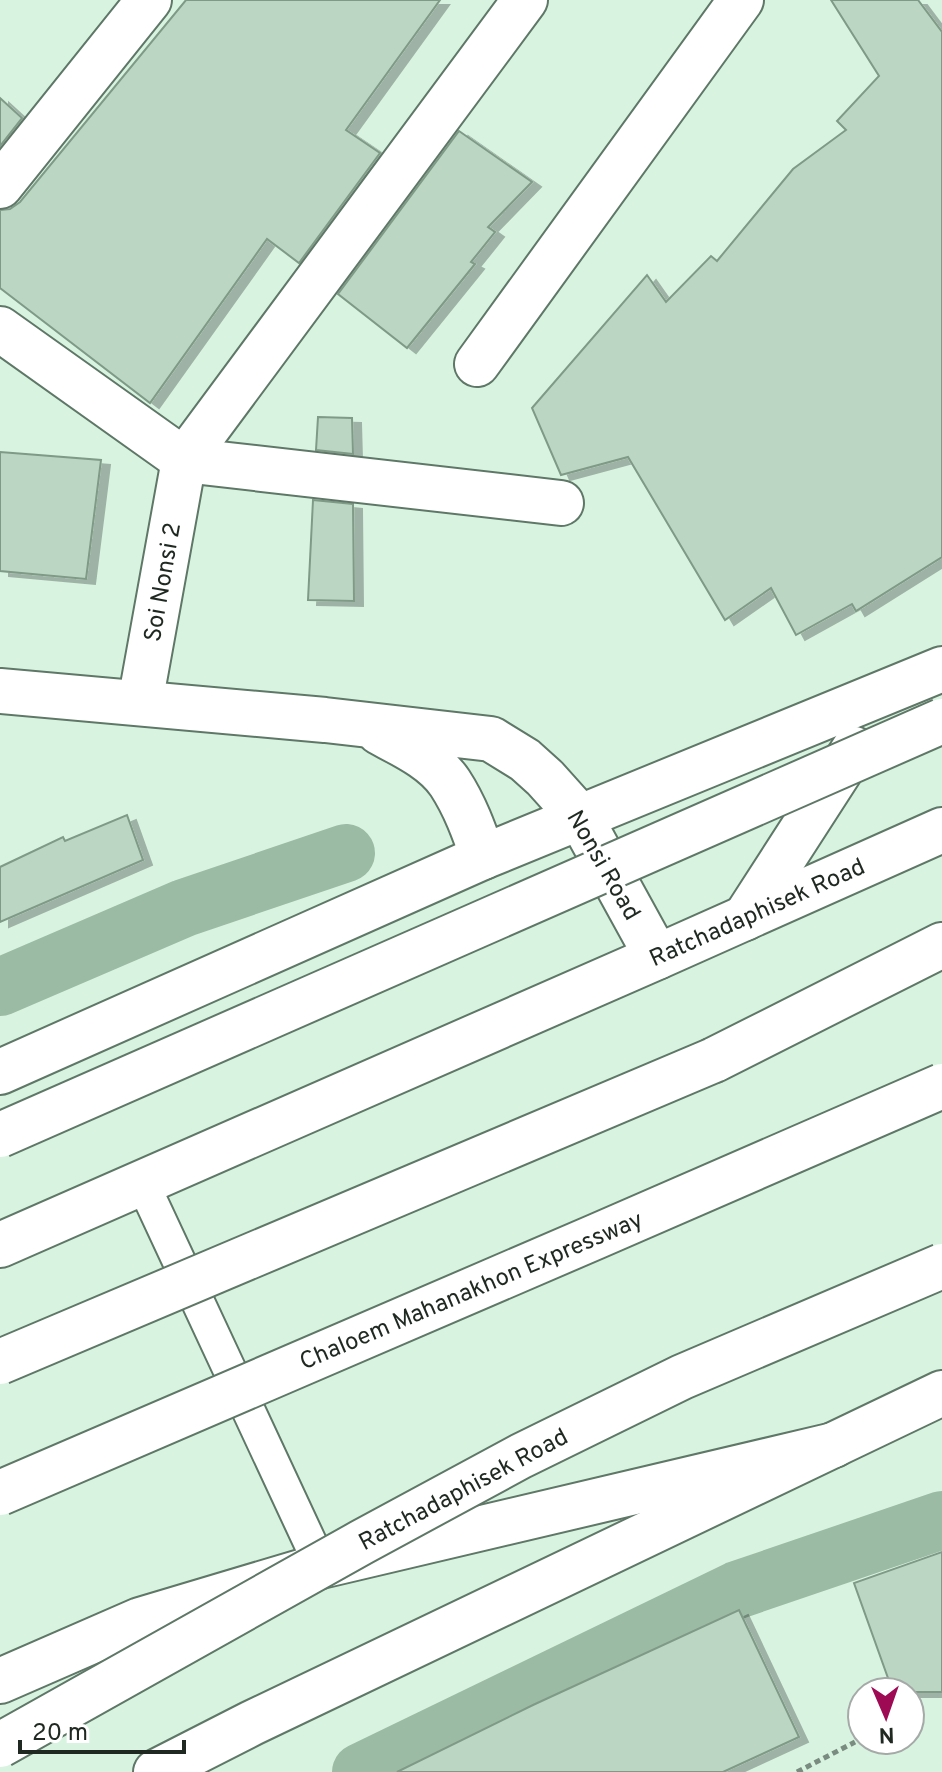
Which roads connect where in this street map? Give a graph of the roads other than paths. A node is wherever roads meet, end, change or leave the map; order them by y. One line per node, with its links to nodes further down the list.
1 (149, 0): 4 (main road)
2 (525, 0): 7 (main road)
3 (741, 0): 6 (main road)
4 (0, 186)
5 (0, 329): 7 (main road)
6 (477, 364)
7 (184, 460): 8 (main road); 12 (main road, Soi Nonsi 2)
8 (561, 503)
9 (942, 669): 10 (main road)
10 (893, 689): 15 (main road); 18 (main road)
11 (0, 691): 12 (main road, Nonsi Road)
12 (140, 703): 14 (main road, Nonsi Road)
13 (942, 721): 25 (main road, bridge)
14 (365, 724): 15 (main road, Nonsi Road); 17 (main road, Nonsi Road)
15 (580, 817): 17 (main road); 20 (main road, Nonsi Road)
16 (942, 830): 18 (main road, Ratchadaphisek Road)
17 (483, 857): 23 (main road)
18 (745, 918): 20 (main road, Ratchadaphisek Road)
19 (942, 945): 22 (main road)
20 (657, 957): 26 (main road, Ratchadaphisek Road)
21 (942, 967): 22 (main road)
22 (714, 1060): 29 (main road, bridge)
23 (0, 1072)
24 (942, 1086): 32 (main road, Chaloem Mahanakhon Expressway, bridge)
25 (0, 1135)
26 (143, 1184): 27 (main road, Ratchadaphisek Road); 33 (lane)
27 (0, 1245)
28 (942, 1266): 35 (main road, Ratchadaphisek Road, bridge)
29 (0, 1362)
30 (942, 1393): 31 (main road)
31 (834, 1445): 33 (main road); 36 (main road)
32 (0, 1493)
33 (321, 1566): 34 (main road)
34 (0, 1681)
35 (0, 1745)
36 (156, 1772)

